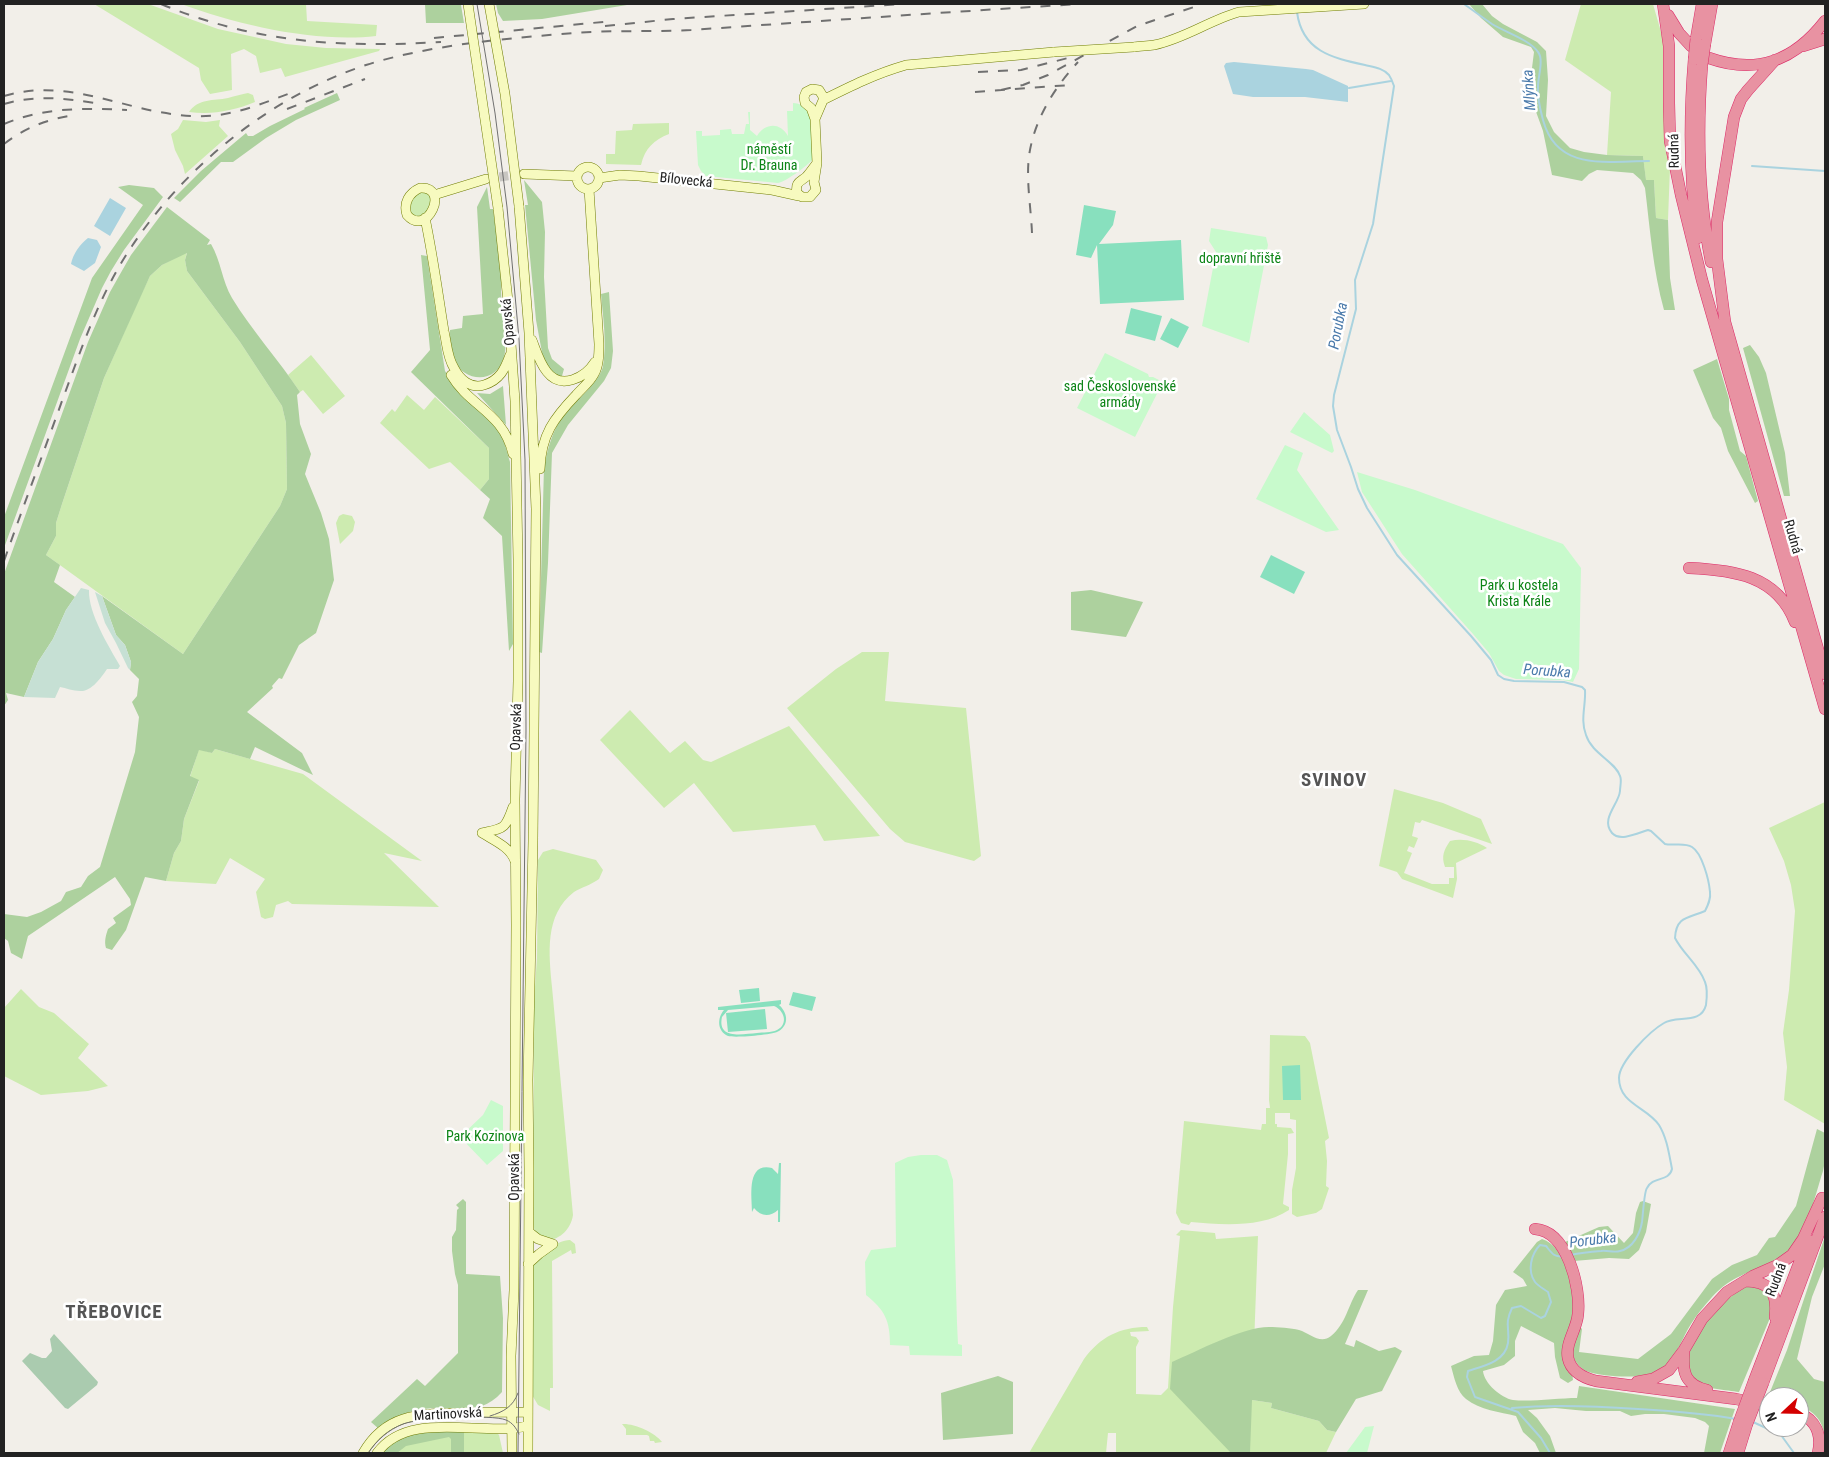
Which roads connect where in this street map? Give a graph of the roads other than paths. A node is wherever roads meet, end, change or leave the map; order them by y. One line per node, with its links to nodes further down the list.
1 (468, 4): 31 (main road, Opavská, bridge)
2 (489, 4): 30 (main road, Opavská, bridge)
3 (1364, 4): 13 (main road, bridge)
4 (1663, 4): 9 (highway); 29 (highway)
5 (1702, 4): 9 (highway, Rudná)
6 (1712, 4): 9 (highway, Rudná)
7 (1825, 21): 10 (highway)
8 (1825, 39): 10 (highway)
9 (1697, 43): 12 (highway, Rudná, bridge)
10 (1799, 47): 11 (highway)
11 (1775, 60): 12 (highway); 29 (highway)
12 (1702, 61): 29 (highway, Rudná)
13 (821, 99): 14 (main road); 14 (main road); 15 (main road)
14 (811, 108): 15 (main road)
15 (815, 119): 16 (main road)
16 (817, 163): 21 (main road); 22 (main road)
17 (524, 174): 18 (main road)
18 (577, 176): 19 (main road); 23 (main road)
19 (599, 178): 23 (main road); 24 (main road, Bílovecká)
20 (486, 179): 25 (main road)
21 (802, 179): 22 (main road); 24 (main road); 26 (main road)
22 (814, 182): 26 (main road)
23 (589, 190): 32 (main road)
24 (772, 190): 26 (main road, Bílovecká)
25 (434, 195): 27 (main road); 27 (main road)
26 (799, 196)
27 (425, 218): 28 (main road)
28 (442, 319): 31 (main road); 34 (main road)
29 (1720, 323): 33 (highway)
30 (529, 333): 32 (main road); 35 (main road, Opavská)
31 (512, 350): 34 (main road, Opavská)
32 (598, 357): 35 (main road)
33 (1733, 371): 37 (highway, Rudná); 38 (highway, Rudná)
34 (517, 472): 40 (main road, Opavská)
35 (536, 509): 45 (main road, Opavská)
36 (1689, 568): 37 (highway)
37 (1808, 646): 39 (highway, Rudná)
38 (1825, 674)
39 (1825, 709)
40 (515, 799): 41 (main road, Opavská); 41 (main road)
41 (516, 866): 55 (main road, Opavská)
42 (1824, 1193): 47 (highway); 48 (highway, Rudná)
43 (1825, 1217): 50 (highway, Rudná)
44 (1534, 1229): 51 (highway)
45 (529, 1232): 46 (main road, Opavská); 46 (main road)
46 (528, 1264): 55 (main road, Opavská)
47 (1743, 1281): 48 (highway); 49 (highway)
48 (1774, 1330): 50 (highway, Rudná)
49 (1684, 1350): 51 (highway); 52 (highway); 53 (highway)
50 (1758, 1382): 57 (highway, bridge)
51 (1628, 1385): 52 (highway)
52 (1670, 1390): 53 (highway)
53 (1736, 1399): 54 (highway)
54 (1759, 1404)
55 (519, 1412): 58 (main road, Opavská); 58 (main road, Opavská); 59 (main road, Martinovská)
56 (1809, 1419): 65 (highway)
57 (1743, 1423): 63 (highway); 64 (highway)
58 (519, 1428): 60 (main road, Martinovská); 61 (main road, Opavská); 62 (main road, Opavská)
59 (363, 1453)
60 (377, 1453)
61 (512, 1453)
62 (528, 1453)
63 (1729, 1453)
64 (1738, 1453)
65 (1818, 1453)

